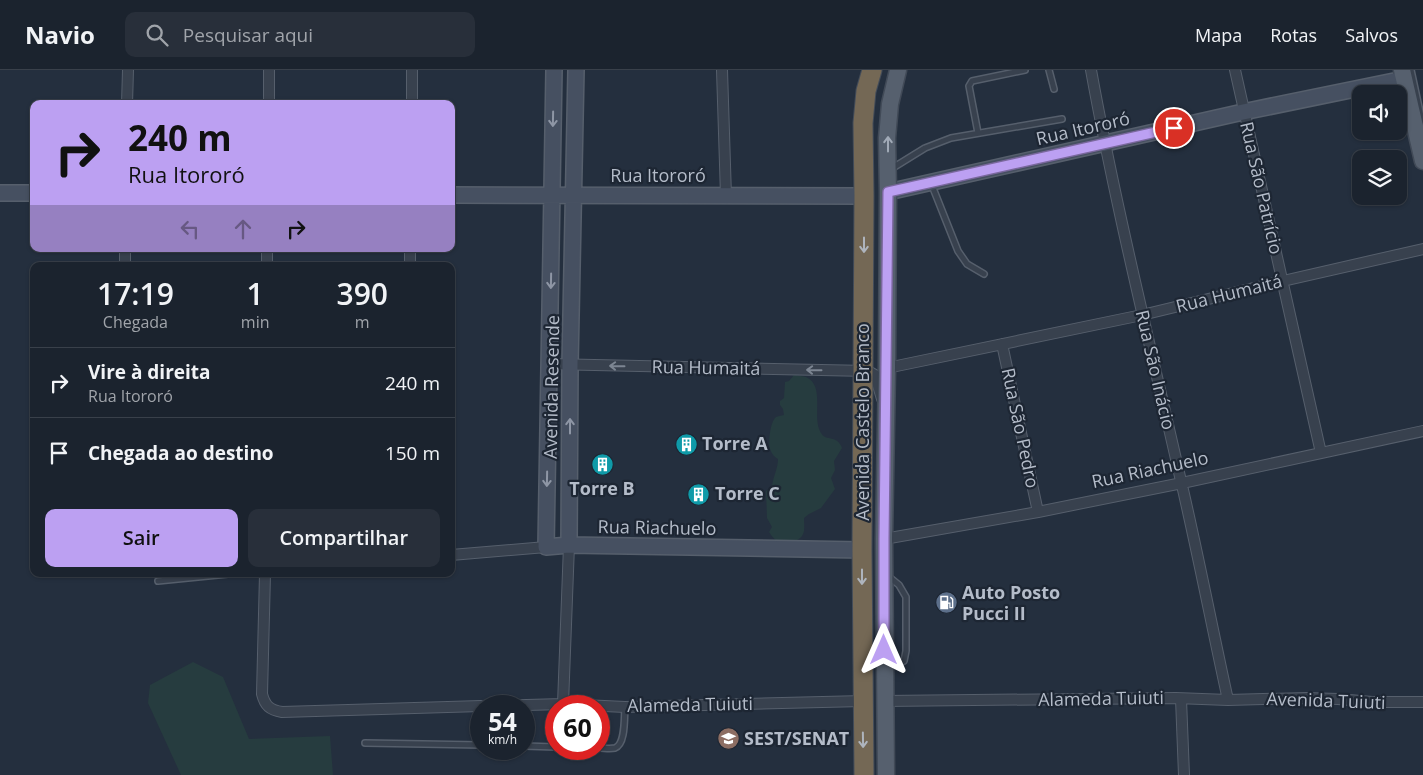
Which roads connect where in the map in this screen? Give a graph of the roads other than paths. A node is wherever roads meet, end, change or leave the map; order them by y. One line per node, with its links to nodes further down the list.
1 (128, 70): 15 (street)
2 (269, 70): 16 (street)
3 (412, 70): 17 (street)
4 (554, 70): 31 (street, Avenida Resende, one-way to 31)
5 (576, 70): 29 (street, Avenida Resende)
6 (722, 70): 32 (street)
7 (872, 70): 33 (highway, Avenida Castelo Branco)
8 (898, 70): 24 (main road, Avenida Castelo Branco, one-way to 8)
9 (1025, 70): 21 (lane)
10 (1049, 70): 14 (lane)
11 (1091, 70): 22 (street, Rua São Inácio)
12 (1235, 70): 18 (street, Rua São Patrício)
13 (1406, 73): 18 (street, Rua Itororó); 20 (lane); 23 (main road)
14 (1054, 89)
15 (128, 100)
16 (269, 100)
17 (412, 100)
18 (1243, 112): 22 (street, Rua Itororó); 36 (street, Rua São Patrício)
19 (1062, 119): 21 (lane)
20 (1423, 126)
21 (978, 133): 24 (lane)
22 (1104, 143): 25 (street, Rua Itororó); 37 (street, Rua São Inácio)
23 (1423, 161)
24 (888, 170): 26 (main road, Avenida Castelo Branco)
25 (931, 182): 26 (street, Rua Itororó); 35 (lane)
26 (888, 192): 41 (main road, Avenida Castelo Branco)
27 (0, 193): 28 (street)
28 (30, 193)
29 (573, 194): 31 (street, Rua Itororó); 32 (street, Rua Itororó); 40 (street, Avenida Resende)
30 (455, 195): 31 (street, Rua Itororó)
31 (552, 195): 39 (street, Avenida Resende, one-way to 39)
32 (726, 196): 33 (street, Rua Itororó)
33 (864, 196): 42 (highway, Avenida Castelo Branco, one-way to 42)
34 (1423, 249): 36 (street, Rua Humaitá)
35 (984, 274)
36 (1283, 281): 37 (street, Rua Humaitá); 45 (street, Rua São Patrício)
37 (1142, 315): 38 (street, Rua Humaitá); 46 (street, Rua São Inácio)
38 (1002, 344): 41 (street, Rua Humaitá); 47 (street, Rua São Pedro)
39 (549, 364): 40 (street, Rua Humaitá); 50 (street, Avenida Resende, one-way to 50)
40 (570, 365): 42 (street, Rua Humaitá, one-way to 40); 49 (street, Avenida Resende, one-way to 40)
41 (887, 368): 43 (main road, Avenida Castelo Branco)
42 (863, 371): 43 (street); 51 (highway, Avenida Castelo Branco)
43 (886, 413): 48 (main road, Avenida Castelo Branco)
44 (1423, 430): 45 (street, Rua Riachuelo)
45 (1321, 453): 46 (street, Rua Riachuelo)
46 (1182, 483): 47 (street, Rua Riachuelo); 60 (street, Rua São Inácio)
47 (1038, 512): 48 (street, Rua Riachuelo)
48 (884, 539): 53 (main road, Avenida Castelo Branco)
49 (569, 545): 50 (street, Rua Riachuelo); 51 (street, Rua Riachuelo); 58 (street, Avenida Resende)
50 (546, 547): 52 (street, Rua Riachuelo)
51 (862, 550): 61 (highway, Avenida Castelo Branco, one-way to 61)
52 (455, 555)
53 (884, 572): 57 (main road, Avenida Castelo Branco); 57 (lane)
54 (198, 577): 56 (lane)
55 (265, 577): 64 (street)
56 (158, 581)
57 (884, 670): 62 (main road, Avenida Castelo Branco)
58 (563, 695)
59 (1181, 699): 60 (street, Alameda Tuiuti); 62 (street, Alameda Tuiuti); 72 (street)
60 (1228, 700): 63 (street, Avenida Tuiuti)
61 (863, 701): 66 (street, Alameda Tuiuti); 70 (highway, Avenida Castelo Branco, one-way to 70)
62 (884, 701): 71 (main road, Avenida Castelo Branco)
63 (1423, 702)
64 (470, 706)
65 (610, 706): 66 (street, Alameda Tuiuti)
66 (625, 707): 69 (lane)
67 (365, 743): 68 (lane)
68 (470, 745)
69 (610, 748)
70 (864, 775)
71 (886, 775)
72 (1184, 775)

